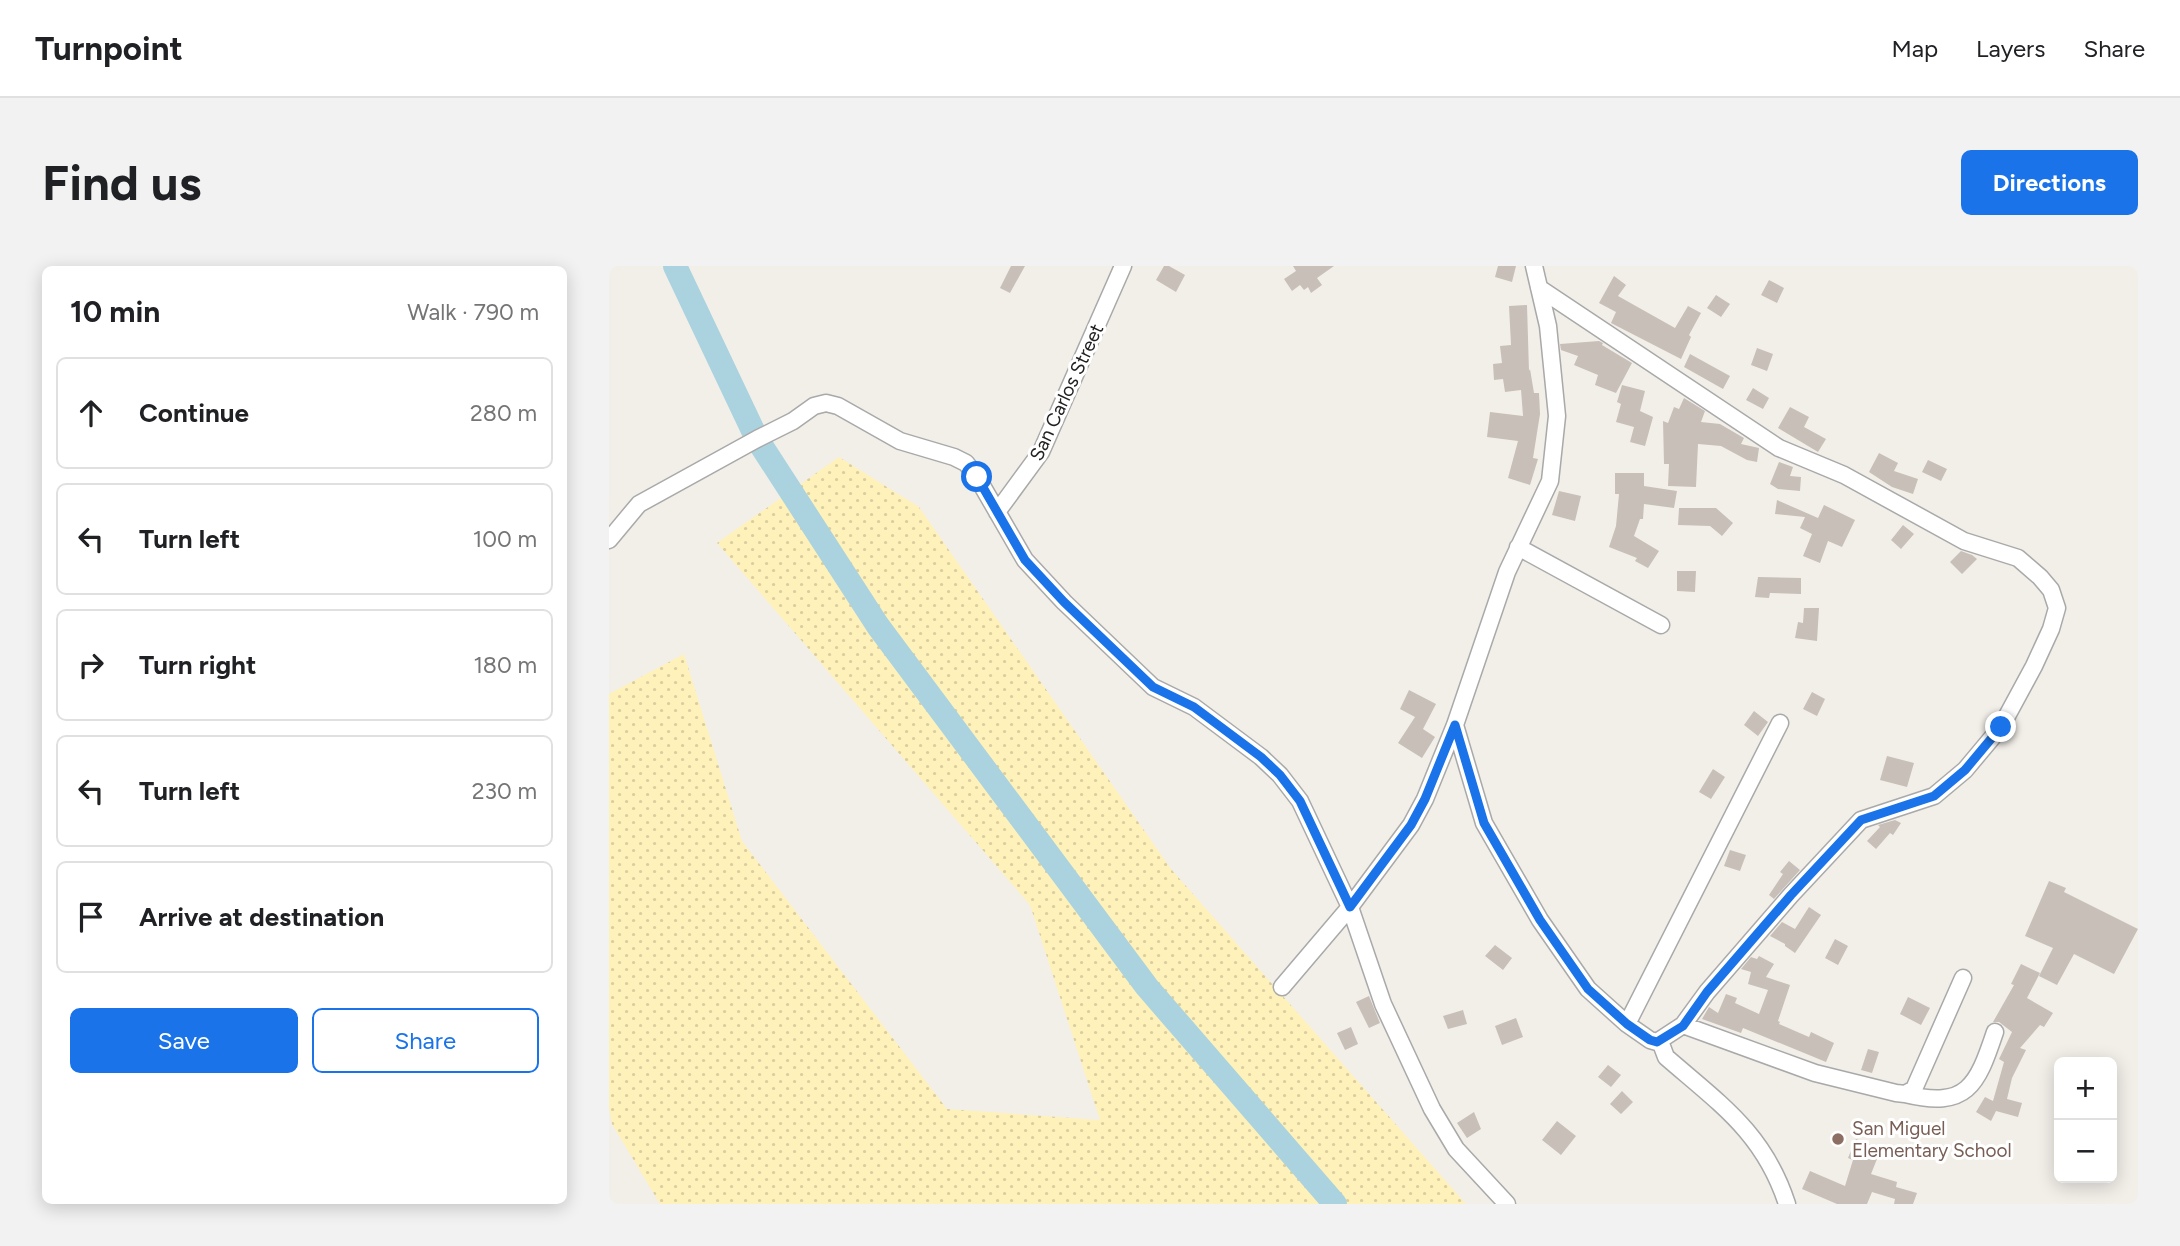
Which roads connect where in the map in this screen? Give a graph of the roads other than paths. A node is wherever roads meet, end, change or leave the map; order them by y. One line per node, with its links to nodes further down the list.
1 (1123, 266): 4 (street, San Carlos Street)
2 (1534, 266): 3 (street)
3 (1539, 288): 6 (street); 14 (street)
4 (997, 512): 5 (street); 10 (street)
5 (609, 540)
6 (1518, 547): 7 (street); 9 (street)
7 (1661, 625)
8 (1780, 723): 13 (street)
9 (1455, 725): 10 (street); 13 (street)
10 (1350, 907): 12 (street); 18 (street)
11 (1963, 978): 17 (street)
12 (1282, 987)
13 (1627, 1024): 16 (street)
14 (1683, 1026): 16 (street); 17 (street)
15 (1995, 1032): 17 (street)
16 (1660, 1041): 19 (street)
17 (1905, 1094)
18 (1507, 1204)
19 (1787, 1204)

